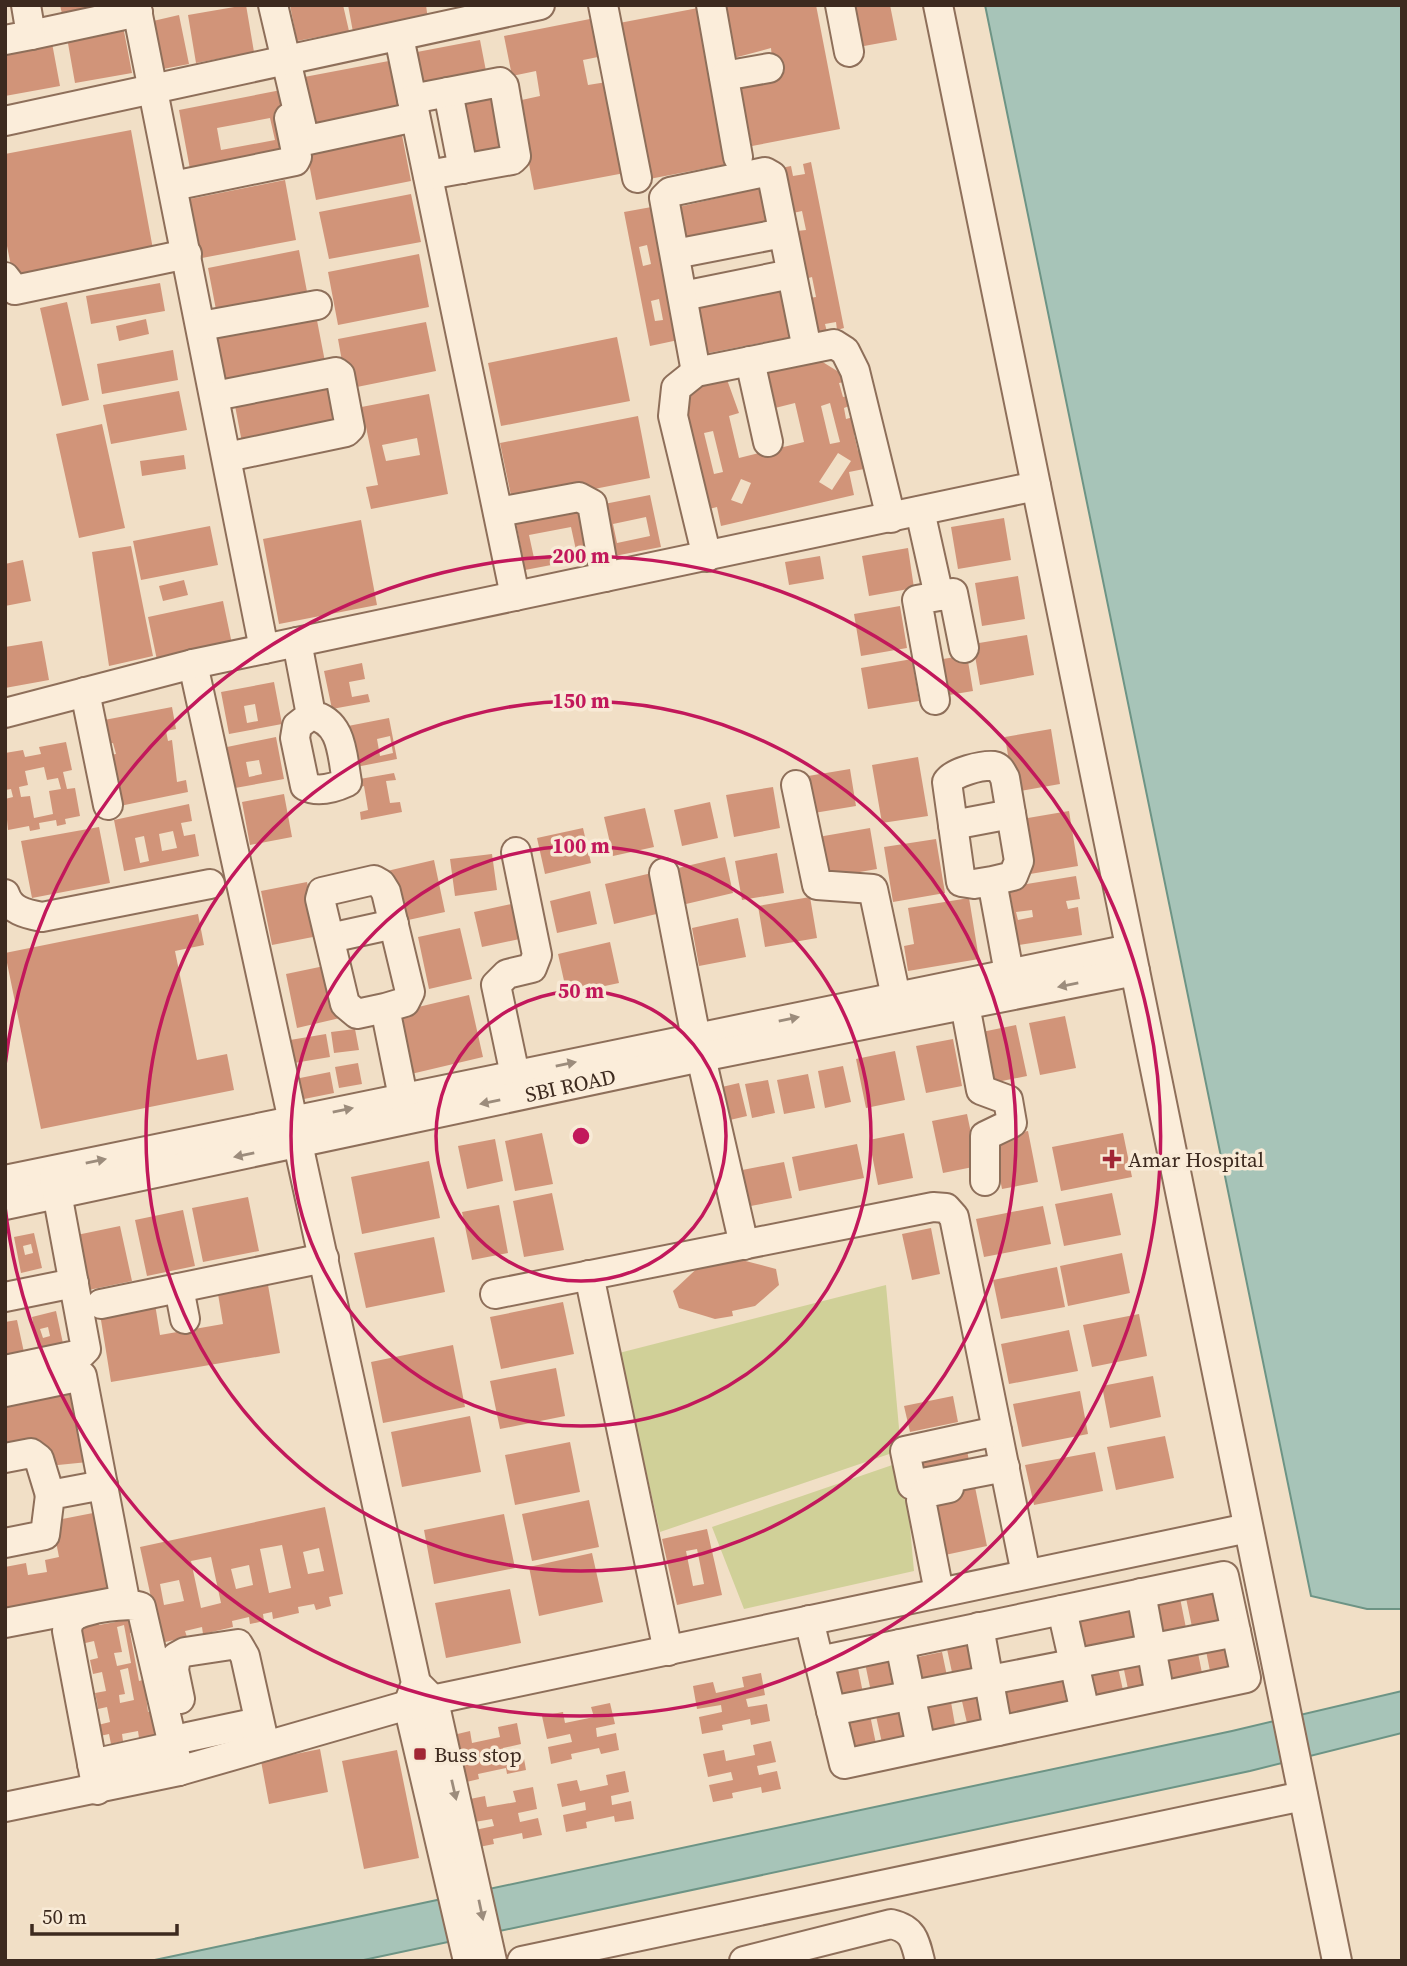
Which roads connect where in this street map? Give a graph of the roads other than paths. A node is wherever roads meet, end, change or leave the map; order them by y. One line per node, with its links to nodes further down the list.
1 (26, 5): 9 (street)
2 (273, 5): 12 (street)
3 (603, 5): 22 (street)
4 (711, 5): 14 (street)
5 (840, 5): 11 (street)
6 (938, 5): 38 (street)
7 (526, 7): 10 (street)
8 (137, 8): 9 (street); 15 (street)
9 (18, 37)
10 (399, 37): 12 (street); 17 (street)
11 (849, 52)
12 (282, 63): 15 (street); 17 (street); 23 (street)
13 (769, 68): 14 (street)
14 (724, 76): 19 (street)
15 (152, 91): 18 (street); 23 (street)
16 (448, 92): 17 (street); 20 (street); 20 (street)
17 (414, 108): 21 (street)
18 (5, 121)
19 (737, 157)
20 (463, 169): 21 (street)
21 (428, 176): 40 (street)
22 (637, 178)
23 (173, 186): 25 (street)
24 (783, 233): 26 (street); 26 (street); 27 (street)
25 (187, 254): 28 (street); 31 (street)
26 (675, 254): 29 (street)
27 (792, 274): 29 (street); 32 (street)
28 (5, 277)
29 (683, 296): 34 (street)
30 (317, 305): 31 (street)
31 (201, 326): 35 (street)
32 (807, 349): 33 (street); 41 (street)
33 (750, 361): 34 (street); 36 (street)
34 (696, 372): 42 (street)
35 (215, 396): 37 (street); 37 (street)
36 (768, 442)
37 (227, 457): 48 (street)
38 (1036, 486): 39 (street); 65 (street)
39 (920, 511): 41 (street); 45 (street)
40 (498, 512): 43 (street); 44 (street)
41 (891, 518): 42 (street)
42 (708, 557): 43 (street)
43 (605, 577): 44 (street)
44 (515, 596): 46 (street)
45 (939, 596): 47 (street); 51 (street)
46 (297, 642): 48 (street); 53 (street)
47 (964, 648)
48 (264, 649): 49 (street)
49 (193, 664): 50 (street); 73 (street)
50 (85, 692): 52 (street); 55 (street)
51 (935, 701)
52 (5, 713)
53 (311, 715)
54 (796, 785): 67 (street)
55 (108, 805)
56 (1011, 814): 57 (street); 57 (street); 60 (street)
57 (953, 825): 60 (street)
58 (516, 852): 71 (street)
59 (664, 873): 70 (street)
60 (992, 881): 66 (street)
61 (210, 884): 62 (street)
62 (10, 902)
63 (394, 924): 64 (street); 64 (street); 69 (street)
64 (330, 938): 69 (street)
65 (1132, 960): 66 (street, SBI ROAD); 68 (street, SBI ROAD, one-way to 68); 94 (street)
66 (1009, 974): 67 (street, SBI ROAD)
67 (896, 997): 70 (street, SBI ROAD, one-way to 67)
68 (965, 1005): 70 (street, SBI ROAD); 75 (street)
69 (384, 1008): 72 (street)
70 (698, 1047): 71 (street, SBI ROAD, one-way to 70); 73 (street, SBI ROAD, one-way to 73); 78 (street)
71 (515, 1075): 72 (street, SBI ROAD)
72 (404, 1097): 73 (street, SBI ROAD, one-way to 72)
73 (296, 1132): 76 (street, SBI ROAD); 79 (street)
74 (5, 1180): 76 (street, SBI ROAD)
75 (985, 1181)
76 (55, 1182): 77 (street, SBI ROAD); 81 (street)
77 (5, 1205)
78 (744, 1245): 80 (street); 89 (street)
79 (324, 1258): 82 (street); 111 (street)
80 (589, 1275): 83 (street); 106 (street)
81 (74, 1283): 84 (street); 87 (street)
82 (179, 1288): 85 (street); 86 (street)
83 (495, 1294)
84 (5, 1297)
85 (101, 1304)
86 (185, 1319)
87 (5, 1370)
88 (5, 1392): 92 (street)
89 (984, 1434): 91 (street); 91 (street)
90 (5, 1458): 93 (street)
91 (996, 1472): 96 (street); 97 (street)
92 (103, 1485): 93 (street); 101 (street)
93 (50, 1495): 95 (street)
94 (1248, 1528): 96 (street); 120 (street)
95 (5, 1543)
96 (1026, 1574): 97 (street)
97 (939, 1592): 100 (street)
98 (1140, 1593): 99 (street); 103 (street); 105 (street)
99 (1062, 1610): 102 (street); 108 (street)
100 (809, 1620): 106 (street); 107 (street)
101 (5, 1623)
102 (979, 1627): 104 (street); 109 (street)
103 (1236, 1632): 105 (street); 112 (street)
104 (900, 1644): 107 (street); 110 (street)
105 (1151, 1650): 108 (street); 112 (street)
106 (668, 1651): 111 (street)
107 (819, 1661): 113 (street)
108 (1074, 1665): 109 (street); 114 (street)
109 (990, 1680): 110 (street); 115 (street)
110 (912, 1695): 113 (street); 117 (street)
111 (419, 1696): 116 (street); 122 (street)
112 (1160, 1696): 114 (street)
113 (831, 1711): 117 (street)
114 (1085, 1712): 115 (street)
115 (998, 1731): 117 (street)
116 (262, 1734): 118 (street); 118 (street)
117 (921, 1747)
118 (183, 1755): 119 (street); 119 (street)
119 (94, 1777): 121 (street)
120 (1302, 1789): 123 (street); 126 (street)
121 (5, 1807)
122 (480, 1958)
123 (522, 1961)
124 (744, 1961): 125 (street)
125 (920, 1961)
126 (1337, 1961)

